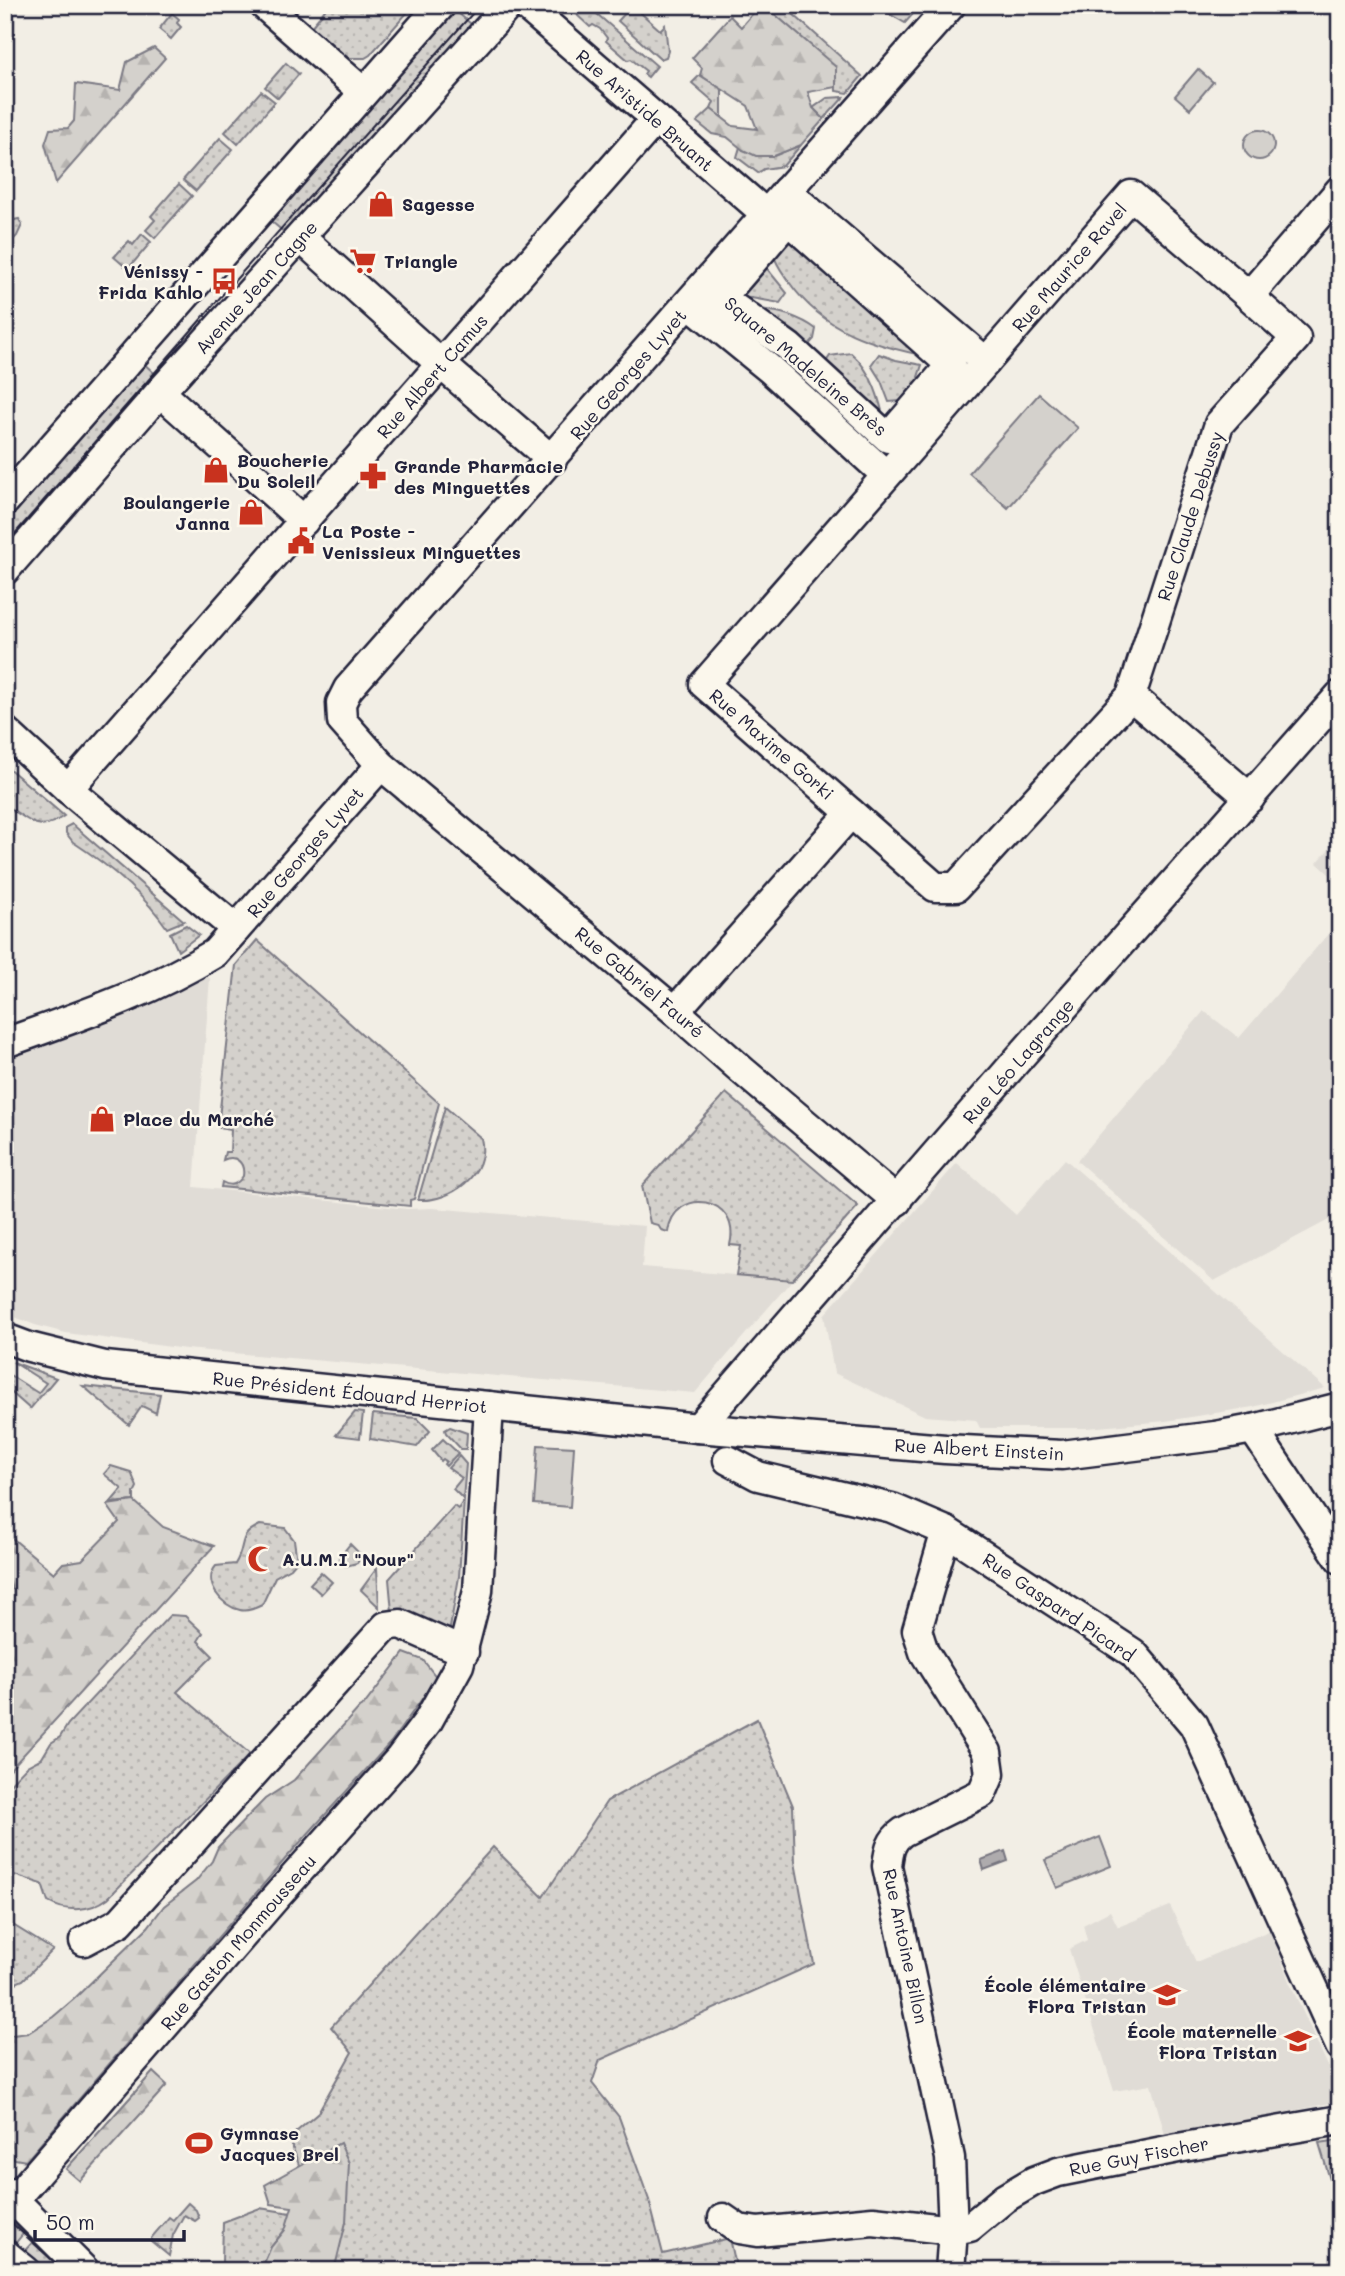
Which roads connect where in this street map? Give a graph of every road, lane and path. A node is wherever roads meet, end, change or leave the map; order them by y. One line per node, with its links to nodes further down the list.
1 (264, 5): 6 (street)
2 (441, 5): 6 (street)
3 (509, 5): 11 (street, Avenue Jean Cagne)
4 (525, 5): 7 (street, Rue Aristide Bruant)
5 (951, 5): 9 (street, Rue Georges Lyvet)
6 (363, 93): 19 (street)
7 (656, 119): 10 (street, Rue Aristide Bruant); 15 (street, Rue Albert Camus)
8 (1340, 190): 12 (street)
9 (786, 191): 10 (street, Rue Georges Lyvet); 14 (street)
10 (777, 217): 10 (street, Square Madeleine Brès); 13 (street, Rue Georges Lyvet)
11 (301, 238): 15 (street); 16 (street, Avenue Jean Cagne)
12 (1249, 296): 14 (street, Rue Maurice Ravel); 23 (street, Rue Claude Debussy)
13 (690, 304): 17 (street, Rue Georges Lyvet); 18 (street)
14 (986, 362): 18 (street, Rue Maxime Gorki)
15 (442, 365): 17 (street); 20 (street, Rue Albert Camus)
16 (160, 392): 20 (street); 21 (street, Avenue Jean Cagne)
17 (552, 460): 25 (street, Rue Georges Lyvet)
18 (886, 475): 28 (street, Rue Maxime Gorki)
19 (5, 501)
20 (304, 521): 26 (street, Rue Albert Camus)
21 (5, 570)
22 (1340, 695): 27 (street, Rue Léo Lagrange)
23 (1131, 696): 27 (street); 28 (street, Rue Claude Debussy)
24 (5, 731): 26 (street)
25 (381, 765): 29 (street, Rue Georges Lyvet); 30 (street, Rue Gabriel Fauré)
26 (68, 789): 29 (street)
27 (1250, 798): 32 (street, Rue Léo Lagrange)
28 (850, 813): 30 (street, Rue Maxime Gorki)
29 (236, 929): 31 (street, Rue Georges Lyvet)
30 (675, 1011): 32 (street, Rue Gabriel Fauré)
31 (5, 1043)
32 (897, 1201): 36 (street, Rue Léo Lagrange)
33 (5, 1338): 34 (street, Rue Président Édouard Herriot)
34 (489, 1406): 36 (street, Rue Président Édouard Herriot); 41 (street, Rue Gaston Monmousseau)
35 (1340, 1407): 37 (street, Rue Albert Einstein)
36 (698, 1428): 37 (street, Rue Albert Einstein)
37 (1253, 1429): 40 (street)
38 (728, 1460): 39 (street, Rue Gaspard Picard)
39 (946, 1531): 43 (street, Rue Gaspard Picard); 47 (street, Rue Antoine Billon)
40 (1340, 1559)
41 (462, 1658): 42 (street); 45 (street, Rue Gaston Monmousseau)
42 (84, 1941)
43 (1340, 2046)
44 (1340, 2120): 47 (street, Rue Guy Fischer)
45 (8, 2200): 50 (street)
46 (723, 2218): 47 (street)
47 (953, 2230): 51 (street, Rue Antoine Billon)
48 (5, 2254): 49 (street)
49 (26, 2271)
50 (85, 2271)
51 (950, 2271)

